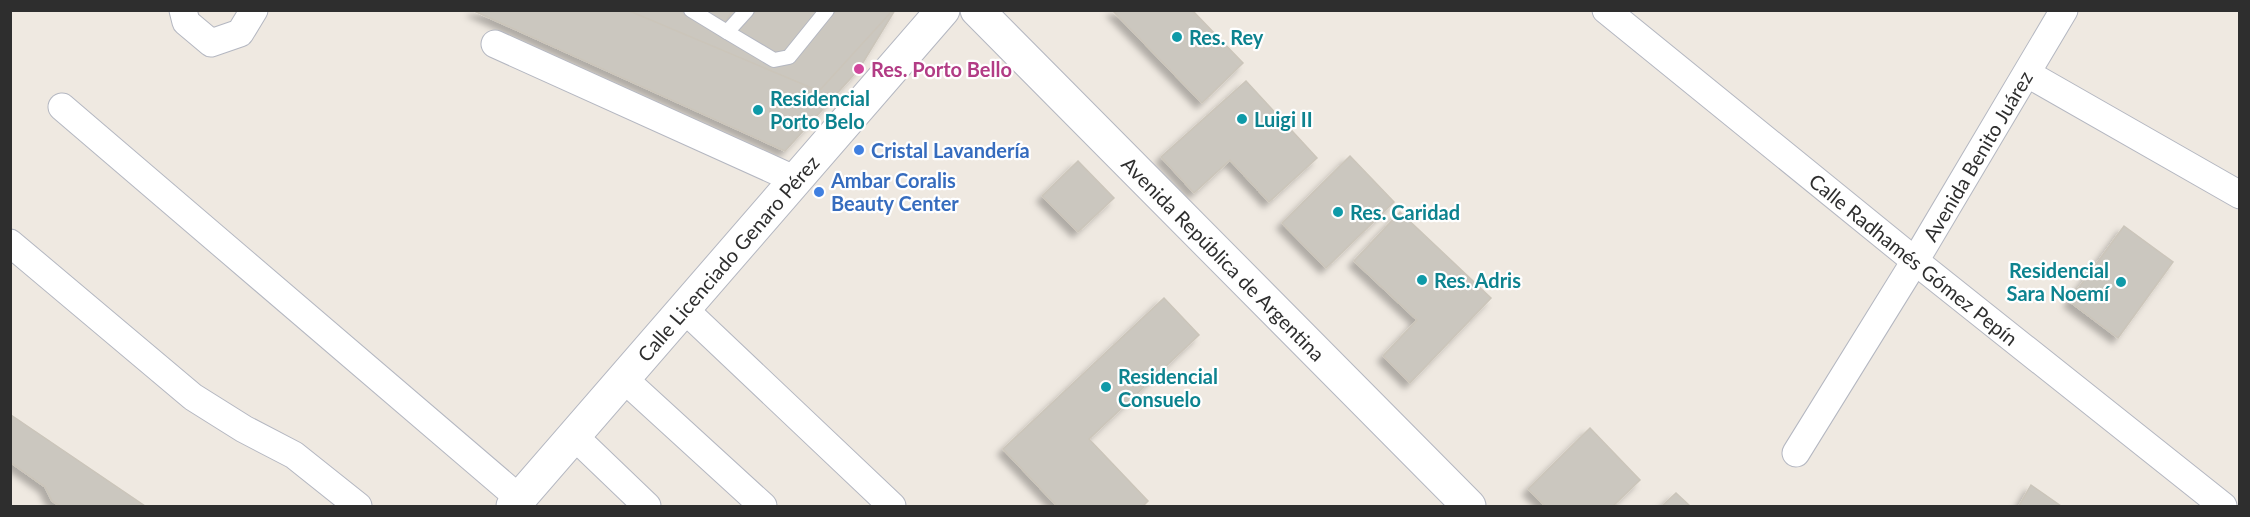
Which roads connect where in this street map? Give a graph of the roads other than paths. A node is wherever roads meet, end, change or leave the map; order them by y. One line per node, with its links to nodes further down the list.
1 (183, 10): 2 (street)
2 (254, 10)
3 (692, 10): 10 (lane)
4 (747, 10): 10 (lane)
5 (827, 10): 10 (lane)
6 (943, 10): 14 (main road, Calle Licenciado Genaro Pérez)
7 (977, 10): 27 (main road, Avenida República de Argentina)
8 (2064, 10): 12 (street, Avenida Benito Juárez)
9 (1618, 15): 17 (street, Calle Radhamés Gómez Pepín)
10 (727, 32)
11 (495, 44): 14 (street)
12 (2028, 74): 15 (street); 17 (street, Avenida Benito Juárez)
13 (62, 107): 22 (street)
14 (796, 180): 18 (main road, Calle Licenciado Genaro Pérez)
15 (2240, 195)
16 (10, 243): 23 (street)
17 (1915, 261): 21 (street, Avenida Benito Juárez); 28 (street, Calle Radhamés Gómez Pepín)
18 (684, 309): 19 (main road, Calle Licenciado Genaro Pérez); 26 (street)
19 (624, 378): 20 (main road, Calle Licenciado Genaro Pérez); 25 (street)
20 (574, 436): 22 (main road, Calle Licenciado Genaro Pérez); 24 (street)
21 (1796, 453)
22 (517, 503)
23 (358, 507)
24 (647, 507)
25 (763, 507)
26 (892, 507)
27 (1469, 507)
28 (2223, 507)

